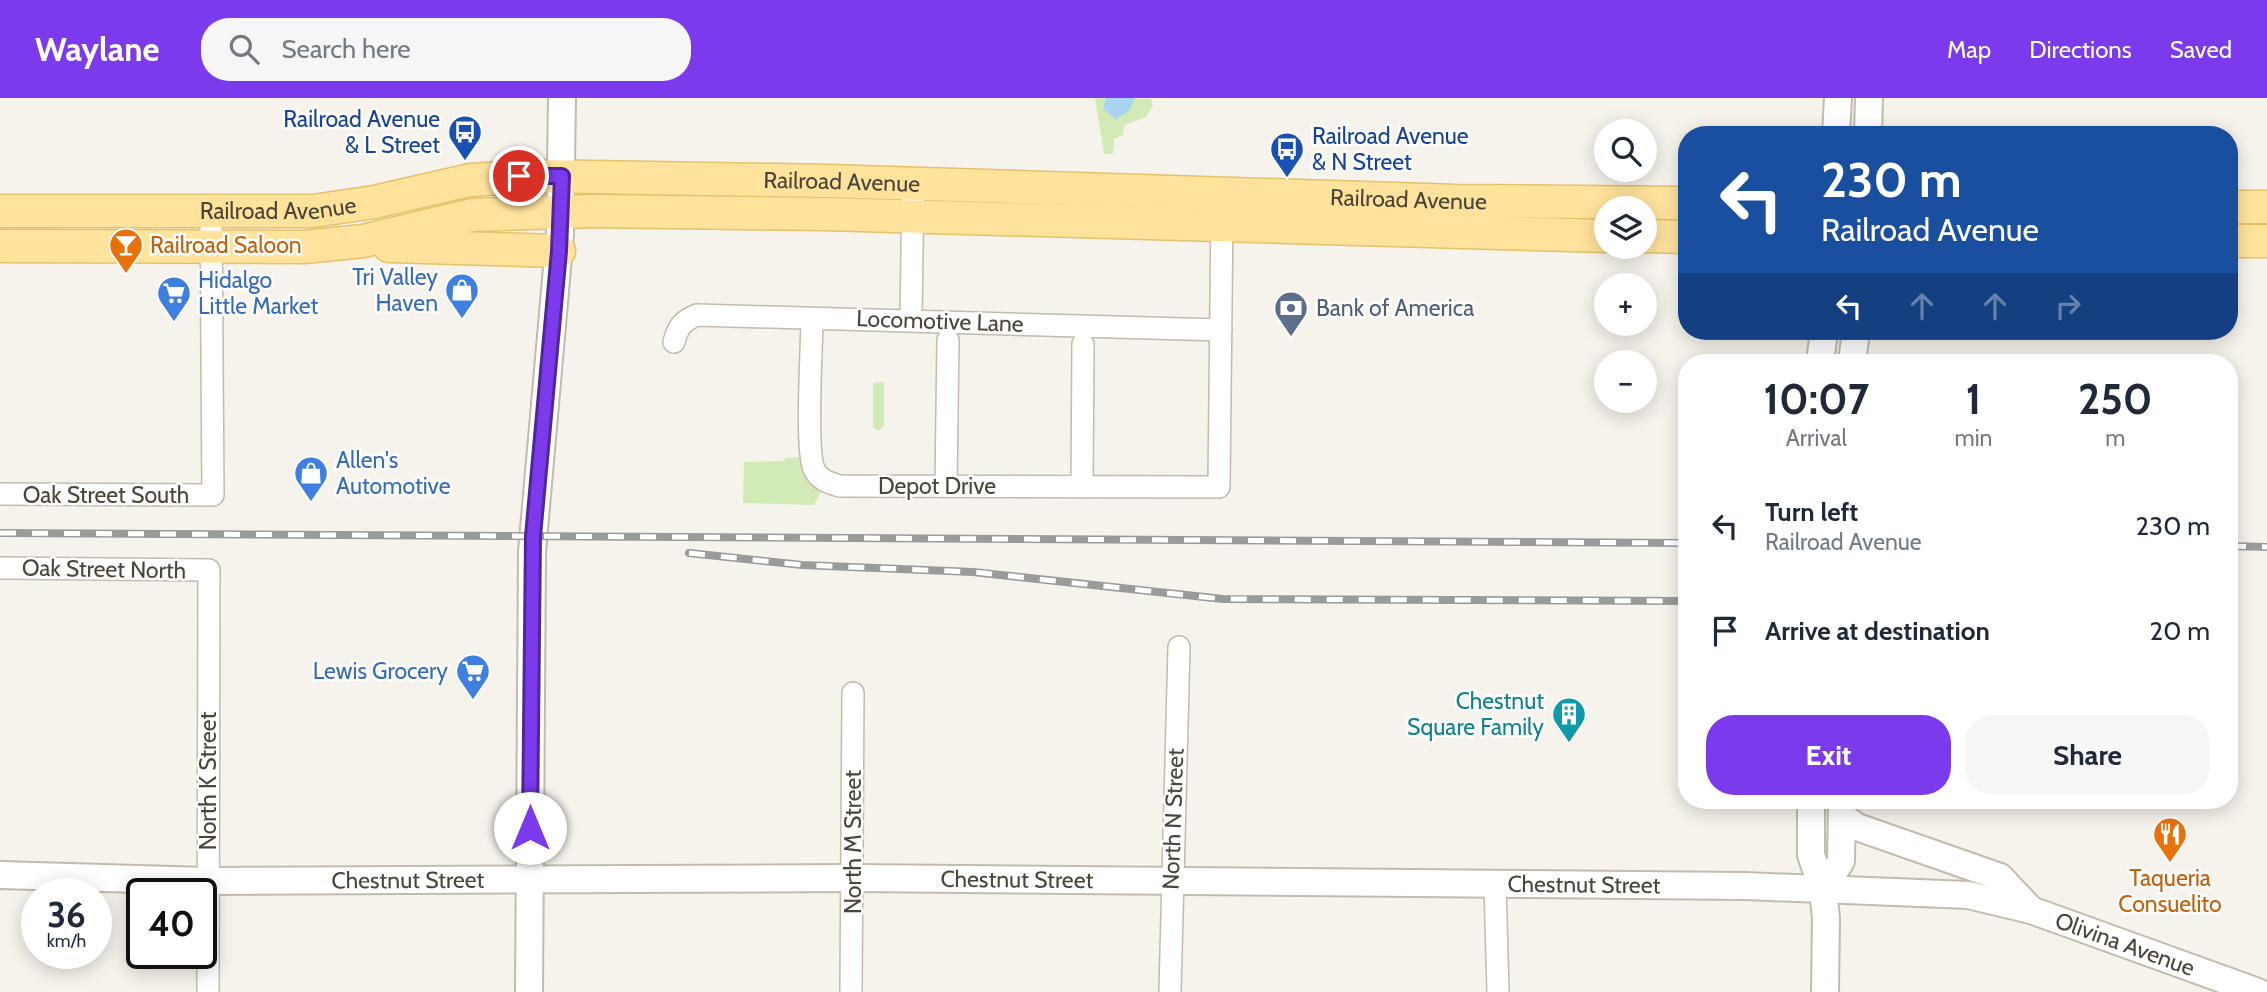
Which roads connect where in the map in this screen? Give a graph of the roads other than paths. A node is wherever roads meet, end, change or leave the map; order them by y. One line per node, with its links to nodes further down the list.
1 (562, 98): 6 (street)
2 (1838, 98): 4 (street)
3 (1869, 98): 5 (street)
4 (1836, 126)
5 (1868, 126)
6 (562, 176): 7 (main road, Railroad Avenue); 13 (street); 14 (main road, Railroad Avenue)
7 (913, 183): 8 (main road, Railroad Avenue); 15 (street)
8 (1222, 193): 9 (main road, Railroad Avenue); 16 (street)
9 (1678, 203)
10 (2238, 207): 11 (main road)
11 (2267, 207)
12 (0, 211): 14 (main road, Railroad Avenue)
13 (561, 211): 15 (main road, Railroad Avenue); 22 (main road, Railroad Avenue); 25 (street)
14 (211, 212): 24 (street)
15 (913, 216): 16 (main road, Railroad Avenue); 27 (street)
16 (1222, 226): 17 (main road, Railroad Avenue); 28 (street)
17 (1594, 236)
18 (1657, 236): 19 (main road)
19 (1678, 237)
20 (2238, 241): 21 (main road)
21 (2267, 241)
22 (332, 245): 24 (main road, Railroad Avenue); 25 (main road)
23 (0, 246): 24 (main road, Railroad Avenue)
24 (212, 247): 34 (street, Oak Street South)
25 (559, 251): 44 (street)
26 (812, 318): 27 (street, Locomotive Lane); 30 (street, Locomotive Lane); 32 (street, Depot Drive)
27 (911, 319): 28 (street, Locomotive Lane)
28 (1221, 330): 33 (street, Depot Drive)
29 (948, 340): 32 (street)
30 (674, 342)
31 (1083, 344): 33 (street)
32 (946, 486): 33 (street, Depot Drive)
33 (1082, 487)
34 (0, 494)
35 (0, 568): 36 (street, Oak Street North)
36 (209, 570): 43 (street, North K Street)
37 (1179, 647): 48 (street, North N Street)
38 (853, 693): 45 (street, North M Street)
39 (1811, 809): 50 (street)
40 (1842, 809): 50 (street)
41 (1843, 809): 51 (street)
42 (0, 875): 46 (street, Chestnut Street)
43 (207, 878)
44 (530, 878): 45 (street, Chestnut Street); 47 (street, Chestnut Street); 55 (street)
45 (853, 878): 48 (street, Chestnut Street); 56 (street, North M Street)
46 (126, 879)
47 (217, 881)
48 (1171, 881): 49 (street, Chestnut Street); 57 (street, North N Street)
49 (1495, 884): 50 (street, Chestnut Street); 58 (street)
50 (1824, 890): 51 (street, Chestnut Street); 59 (street)
51 (2031, 910): 53 (street, Olivina Avenue)
52 (208, 969): 54 (street, North K Street)
53 (2223, 986): 60 (street, Olivina Avenue)
54 (208, 992)
55 (529, 992)
56 (851, 992)
57 (1170, 992)
58 (1497, 992)
59 (1825, 992)
60 (2258, 992)

